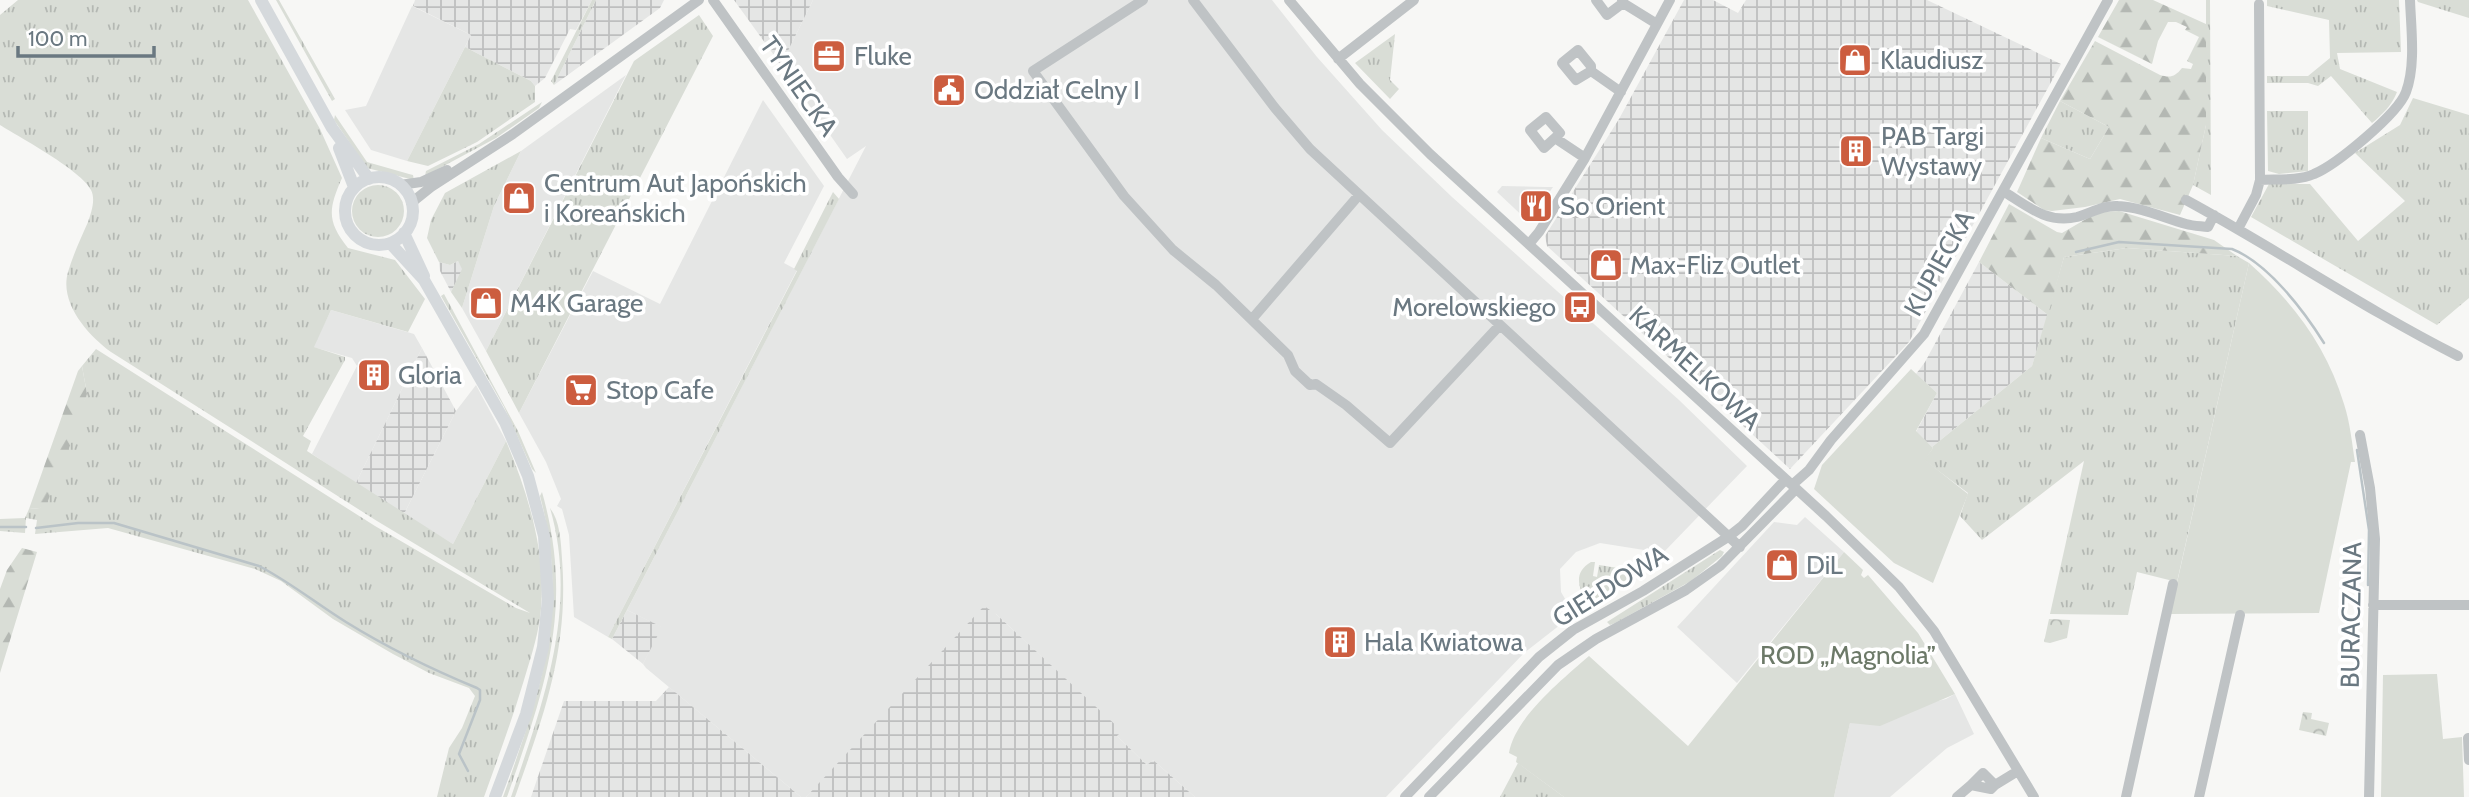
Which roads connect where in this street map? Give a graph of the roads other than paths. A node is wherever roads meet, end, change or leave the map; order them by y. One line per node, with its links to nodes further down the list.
1 (261, 0): 18 (main road)
2 (699, 0): 20 (street)
3 (713, 0): 27 (street, TYNIECKA)
4 (1143, 0): 37 (street)
5 (1193, 0): 28 (street)
6 (1289, 0): 15 (street, KARMELKOWA)
7 (1414, 0): 15 (street)
8 (1596, 0): 12 (street)
9 (1670, 0): 14 (street)
10 (2108, 0): 26 (street, KUPIECKA)
11 (2410, 0): 23 (street)
12 (1623, 2): 14 (street)
13 (2259, 4): 23 (street)
14 (1657, 24): 17 (street)
15 (1338, 59): 35 (street, KARMELKOWA)
16 (1591, 71): 17 (street)
17 (1622, 92): 21 (street)
18 (332, 128): 22 (main road); 25 (main road)
19 (1555, 138): 21 (street)
20 (476, 157): 24 (street); 30 (street)
21 (1586, 158): 35 (street)
22 (369, 178): 24 (main road); 25 (main road)
23 (2260, 180): 32 (street)
24 (400, 185): 30 (main road)
25 (354, 187): 34 (main road)
26 (2003, 191): 31 (street); 41 (street, KUPIECKA)
27 (853, 194)
28 (1359, 195): 37 (street); 38 (street)
29 (2186, 200): 31 (street)
30 (411, 203): 33 (main road)
31 (2214, 215): 32 (street)
32 (2238, 229): 39 (street)
33 (404, 233): 34 (main road); 36 (main road)
34 (390, 243): 36 (main road)
35 (1529, 244): 41 (street, KARMELKOWA)
36 (424, 279): 58 (main road)
37 (1252, 319): 38 (street)
38 (1500, 326): 42 (street)
39 (2458, 356)
40 (2360, 435): 45 (street, BURACZANA)
41 (1791, 485): 42 (street, GIEŁDOWA); 43 (street, GIEŁDOWA); 62 (street, KARMELKOWA)
42 (1728, 537): 43 (street); 48 (street, GIEŁDOWA)
43 (1740, 547): 49 (street, GIEŁDOWA)
44 (2173, 584): 63 (street)
45 (2373, 605): 46 (street); 65 (street, BURACZANA)
46 (2469, 605)
47 (2240, 615): 64 (street)
48 (1591, 620): 49 (street); 50 (street, GIEŁDOWA)
49 (1600, 637): 51 (street, GIEŁDOWA)
50 (1478, 721): 51 (street); 53 (street, GIEŁDOWA)
51 (1490, 733): 54 (street, GIEŁDOWA)
52 (2468, 738): 55 (street)
53 (1452, 748): 54 (street); 59 (street, GIEŁDOWA)
54 (1464, 760): 60 (street, GIEŁDOWA)
55 (2469, 760)
56 (2013, 774): 57 (street)
57 (1994, 790): 61 (street)
58 (495, 797)
59 (1405, 797)
60 (1429, 797)
61 (1957, 797)
62 (2034, 797)
63 (2126, 797)
64 (2199, 797)
65 (2369, 797)

